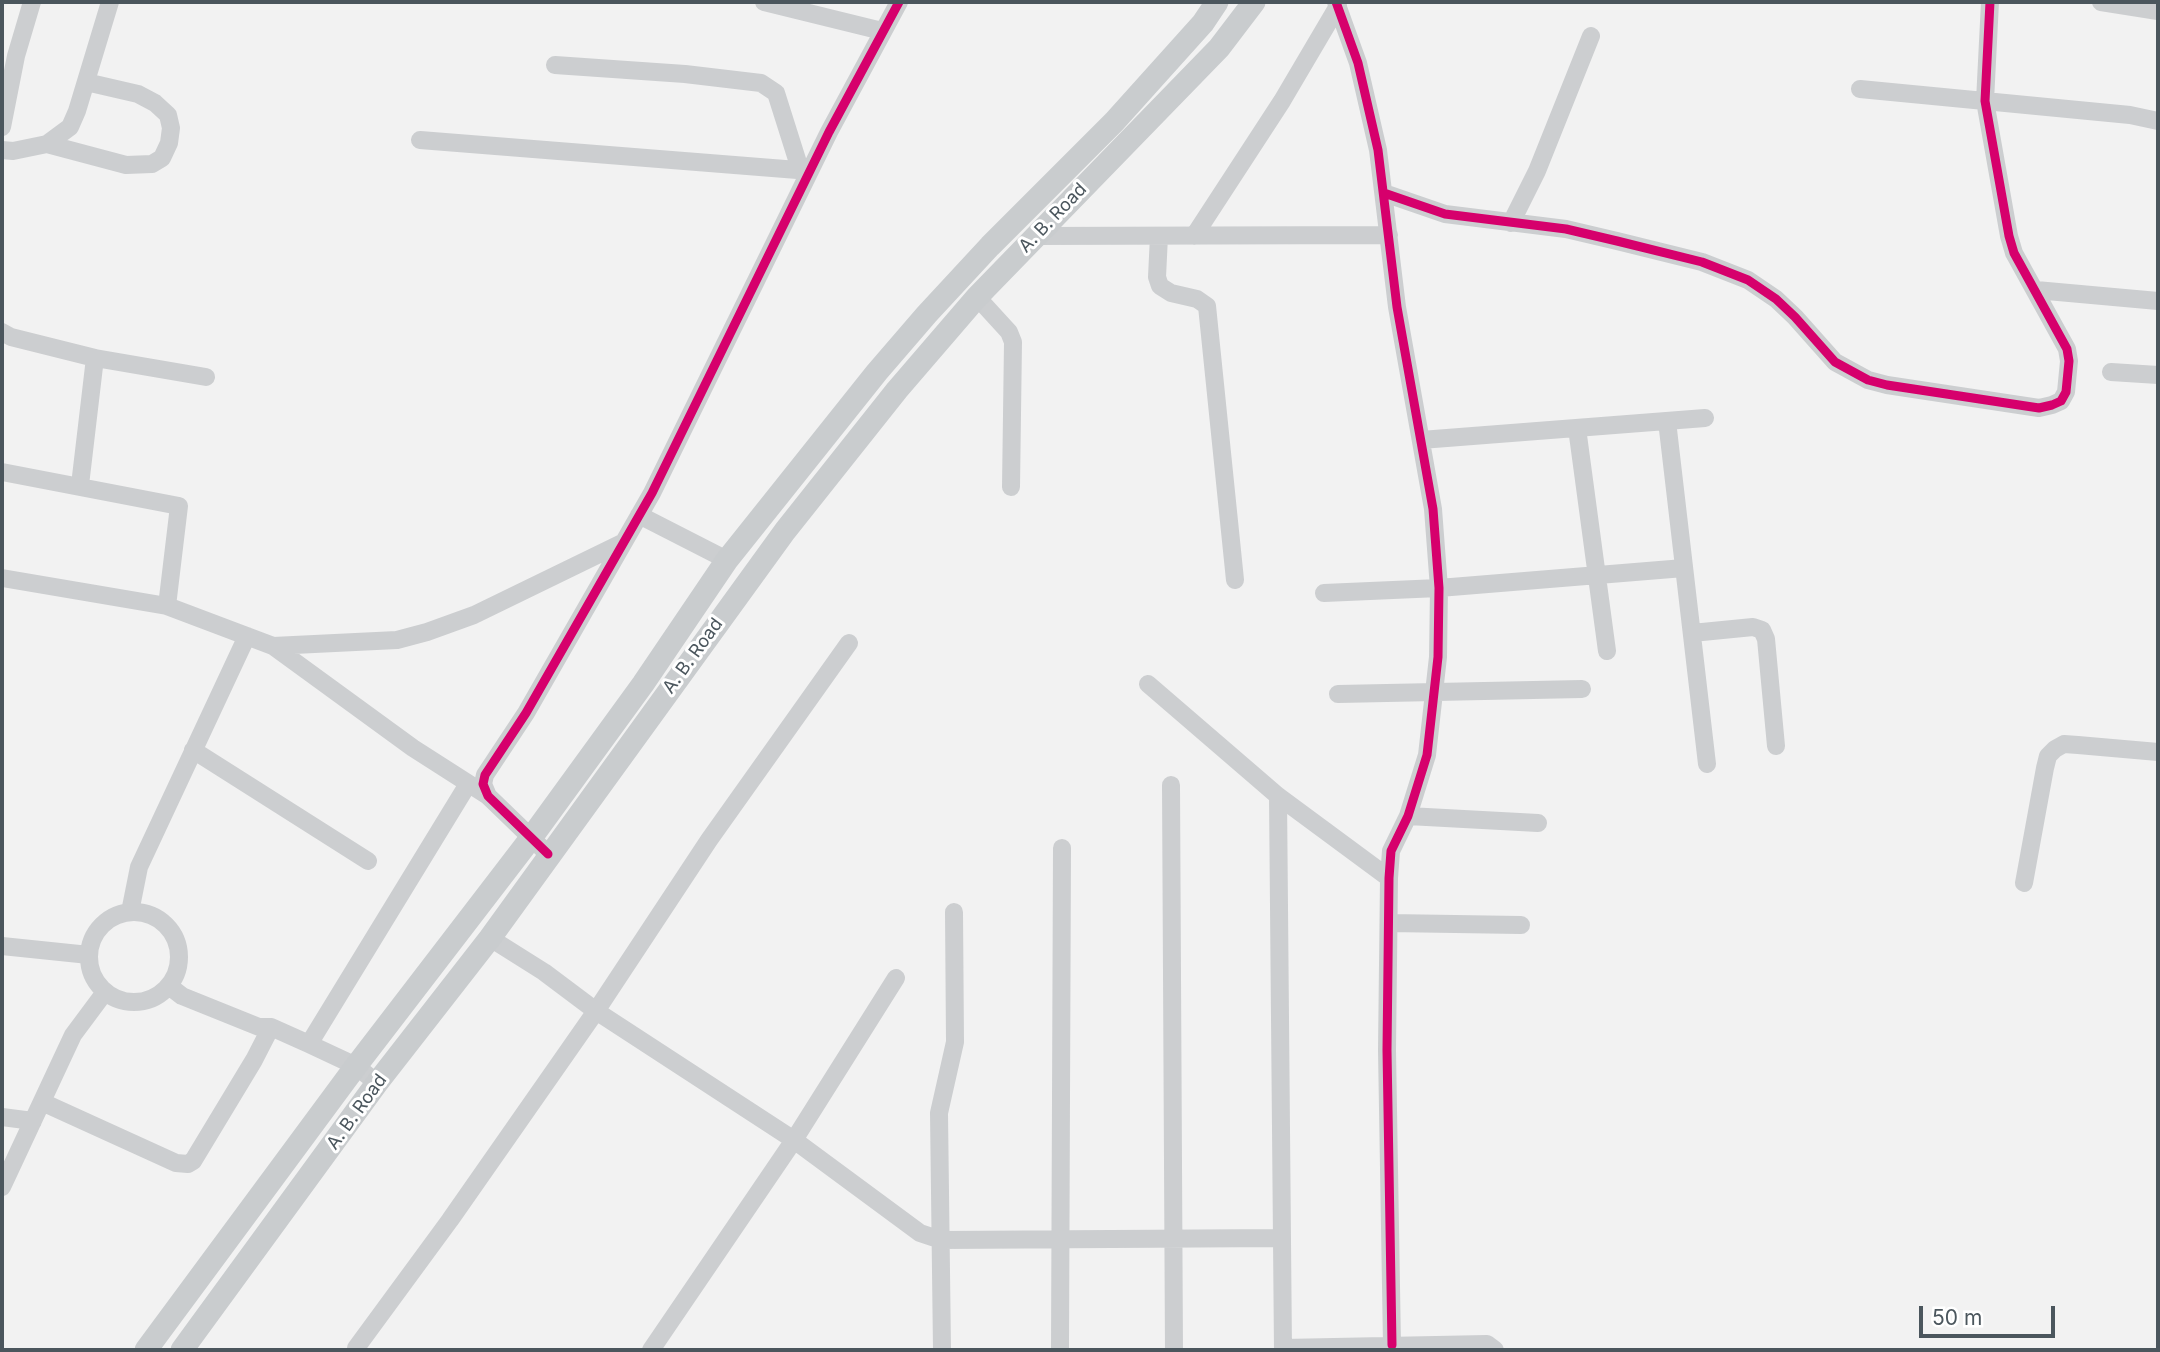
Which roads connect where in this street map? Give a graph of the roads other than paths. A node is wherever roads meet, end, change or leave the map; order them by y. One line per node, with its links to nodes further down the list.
1 (32, 2): 18 (street)
2 (110, 2): 14 (street)
3 (764, 2): 11 (street)
4 (899, 2): 11 (street)
5 (1217, 2): 46 (main road, A. B. Road)
6 (1254, 2): 26 (main road, A. B. Road)
7 (1990, 2): 16 (street)
8 (2101, 2): 10 (street)
9 (1337, 4): 23 (street); 28 (street)
10 (2158, 11)
11 (882, 31): 22 (street)
12 (1591, 36): 24 (street)
13 (555, 65): 22 (street)
14 (86, 82): 20 (street); 20 (street)
15 (1860, 89): 16 (street)
16 (1985, 101): 17 (street); 29 (street)
17 (2158, 121)
18 (2, 127)
19 (420, 140): 22 (street)
20 (47, 144): 21 (street)
21 (2, 150)
22 (805, 170): 44 (street)
23 (1384, 193): 24 (street); 25 (street)
24 (1511, 223): 29 (street)
25 (1389, 234): 28 (street); 40 (street)
26 (1035, 236): 27 (street); 30 (main road, A. B. Road)
27 (1158, 236): 28 (street); 50 (street)
28 (1194, 236)
29 (2036, 290): 31 (street)
30 (977, 297): 43 (street); 75 (main road, A. B. Road)
31 (2158, 301)
32 (2, 332): 33 (street)
33 (95, 358): 36 (street); 42 (street)
34 (2111, 372): 35 (street)
35 (2158, 375)
36 (206, 377)
37 (1705, 418): 38 (street)
38 (1667, 421): 39 (street); 47 (street)
39 (1577, 428): 40 (street); 48 (street)
40 (1421, 440): 51 (street)
41 (2, 472): 42 (street)
42 (80, 485): 53 (street)
43 (1011, 487)
44 (639, 515): 45 (street); 46 (street)
45 (624, 542): 57 (street); 69 (street)
46 (727, 560): 73 (main road, A. B. Road)
47 (1684, 568): 48 (street); 54 (street)
48 (1597, 575): 51 (street); 58 (street)
49 (2, 578): 53 (street)
50 (1235, 580)
51 (1439, 588): 52 (street); 62 (street)
52 (1324, 593)
53 (167, 606): 55 (street)
54 (1692, 633): 63 (street); 66 (street)
55 (247, 636): 57 (street); 64 (street)
56 (849, 643): 89 (street)
57 (273, 646): 67 (street)
58 (1607, 651)
59 (1148, 684): 70 (street)
60 (1582, 689): 62 (street)
61 (1338, 694): 62 (street)
62 (1434, 694): 71 (street)
63 (1776, 746)
64 (193, 750): 76 (street); 79 (street)
65 (2158, 752): 78 (street)
66 (1707, 764)
67 (468, 784): 69 (street); 91 (street)
68 (1171, 785): 99 (street)
69 (488, 796): 73 (street)
70 (1278, 796): 77 (street); 100 (street)
71 (1408, 816): 72 (street); 77 (street)
72 (1538, 823)
73 (531, 838): 75 (street); 92 (main road, A. B. Road)
74 (1062, 848): 101 (street)
75 (548, 855): 83 (main road, A. B. Road)
76 (368, 861)
77 (1388, 878): 81 (street)
78 (2024, 883)
79 (130, 912): 85 (street); 87 (street)
80 (954, 912): 102 (street)
81 (1389, 923): 82 (street); 103 (street)
82 (1521, 925)
83 (490, 938): 89 (street); 93 (main road, A. B. Road)
84 (2, 946): 85 (street)
85 (89, 956): 88 (street)
86 (896, 978): 97 (street)
87 (169, 986): 88 (street); 90 (street)
88 (104, 992): 94 (street)
89 (596, 1011): 97 (street); 104 (street)
90 (271, 1027): 91 (street); 94 (street)
91 (309, 1044): 92 (street)
92 (356, 1066): 93 (street); 106 (main road, A. B. Road)
93 (377, 1083): 107 (main road, A. B. Road)
94 (42, 1102): 96 (street)
95 (2, 1117): 96 (street)
96 (33, 1121): 98 (street)
97 (794, 1140): 102 (street); 108 (street)
98 (2, 1187)
99 (1173, 1238): 100 (street); 101 (street); 111 (street)
100 (1282, 1238): 105 (street)
101 (1059, 1240): 102 (street); 110 (street)
102 (940, 1241): 109 (street)
103 (1392, 1345): 105 (street); 112 (street)
104 (356, 1348)
105 (1283, 1349)
106 (146, 1350)
107 (182, 1350)
108 (651, 1350)
109 (942, 1350)
110 (1060, 1350)
111 (1174, 1350)
112 (1495, 1350)

